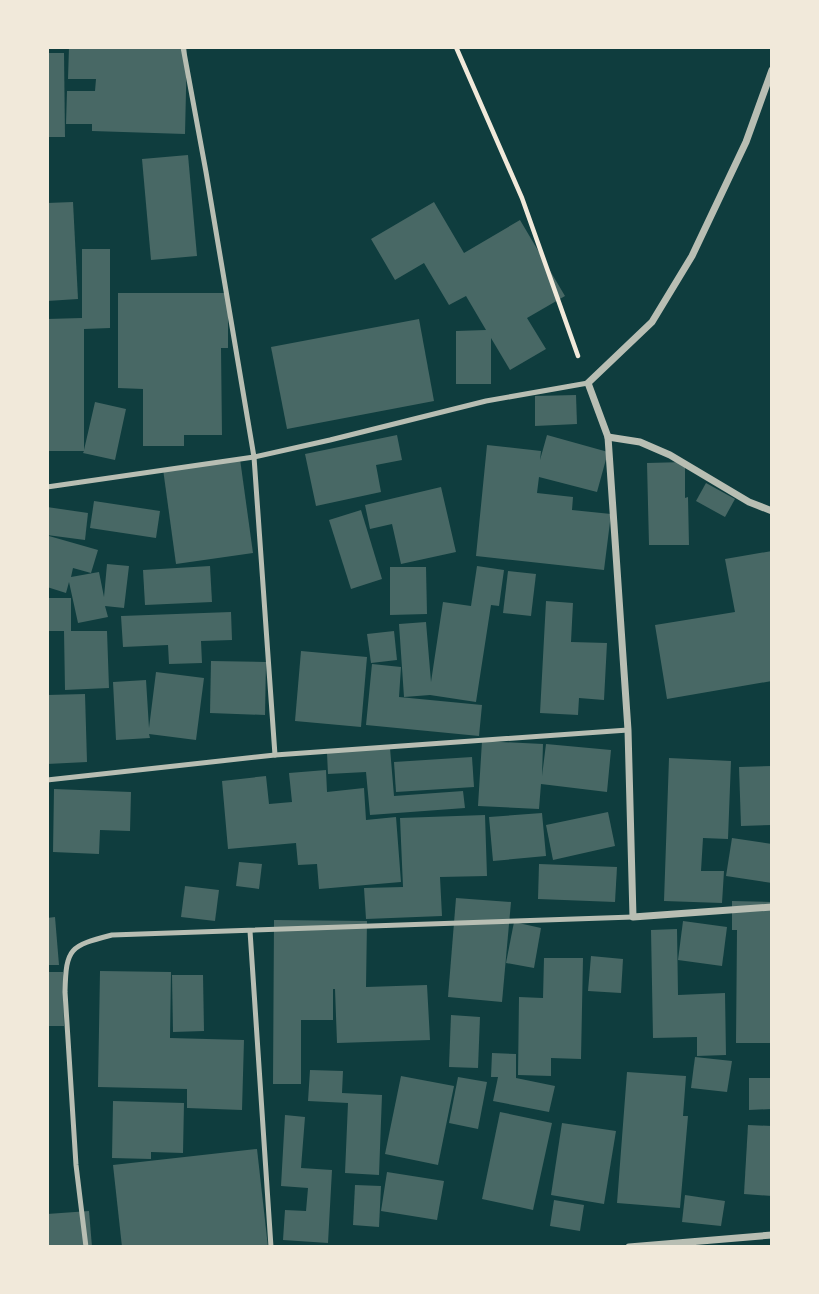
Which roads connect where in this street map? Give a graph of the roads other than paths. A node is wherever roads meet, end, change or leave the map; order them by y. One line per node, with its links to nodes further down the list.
1 (183, 47): 5 (lane)
2 (772, 70): 3 (street)
3 (588, 383): 4 (street); 5 (lane)
4 (608, 437): 7 (street); 8 (street)
5 (254, 457): 6 (lane); 9 (lane)
6 (47, 487)
7 (772, 511)
8 (628, 730): 9 (lane); 12 (street)
9 (275, 755): 10 (lane)
10 (47, 780)
11 (772, 907): 12 (street)
12 (633, 917): 13 (lane)
13 (250, 931): 15 (lane); 16 (lane)
14 (772, 1235): 17 (street)
15 (86, 1247)
16 (271, 1247)
17 (629, 1247)

